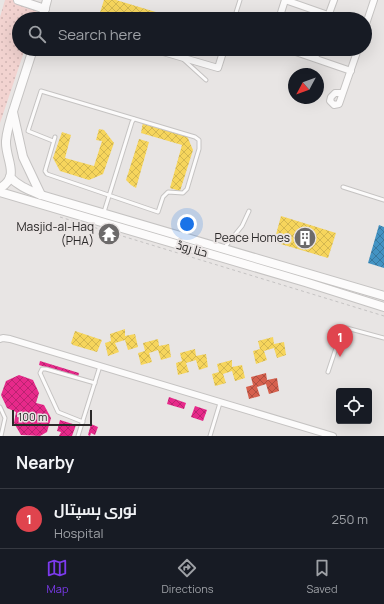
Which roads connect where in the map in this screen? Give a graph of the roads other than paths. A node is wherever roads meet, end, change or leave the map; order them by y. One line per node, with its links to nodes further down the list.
1 (18, 0): 7 (street)
2 (48, 0): 7 (street)
3 (240, 0): 9 (lane)
4 (285, 0): 10 (street); 11 (street)
5 (334, 0): 12 (street)
6 (374, 0): 13 (street)
7 (45, 9): 8 (street)
8 (45, 12)
9 (236, 12)
10 (281, 12)
11 (315, 12)
12 (330, 12)
13 (370, 12)
14 (30, 56): 24 (street)
15 (178, 56): 19 (street)
16 (222, 56): 19 (street)
17 (310, 56): 20 (street)
18 (356, 56): 21 (street)
19 (181, 57): 22 (lane)
20 (316, 58): 21 (street)
21 (351, 71): 23 (street)
22 (206, 80)
23 (342, 93)
24 (13, 111): 26 (street); 37 (street)
25 (134, 119): 29 (lane); 36 (lane); 36 (lane)
26 (6, 133): 28 (street); 31 (street)
27 (55, 137): 29 (lane)
28 (0, 140)
29 (53, 142): 36 (lane)
30 (0, 152): 31 (street)
31 (8, 158): 32 (street)
32 (10, 176): 34 (street); 37 (street, حنا روڈ)
33 (343, 187): 38 (lane)
34 (0, 188)
35 (0, 192): 43 (street, حنا روڈ)
36 (109, 194): 40 (lane)
37 (41, 195): 40 (street, حنا روڈ)
38 (384, 200)
39 (249, 211): 42 (lane)
40 (103, 213): 41 (street, حنا روڈ)
41 (209, 244): 42 (street, حنا روڈ); 43 (street)
42 (224, 249): 44 (street, حنا روڈ)
43 (206, 253): 45 (street, حنا روڈ)
44 (384, 296)
45 (384, 307)
46 (384, 338): 49 (lane)
47 (0, 339): 48 (street)
48 (100, 366): 50 (lane); 51 (street)
49 (328, 372)
50 (95, 383): 53 (lane); 53 (lane)
51 (220, 403): 56 (lane); 57 (street)
52 (0, 406): 54 (lane)
53 (83, 422): 55 (lane)
54 (1, 436)
55 (78, 436)
56 (210, 436)
57 (333, 436)

